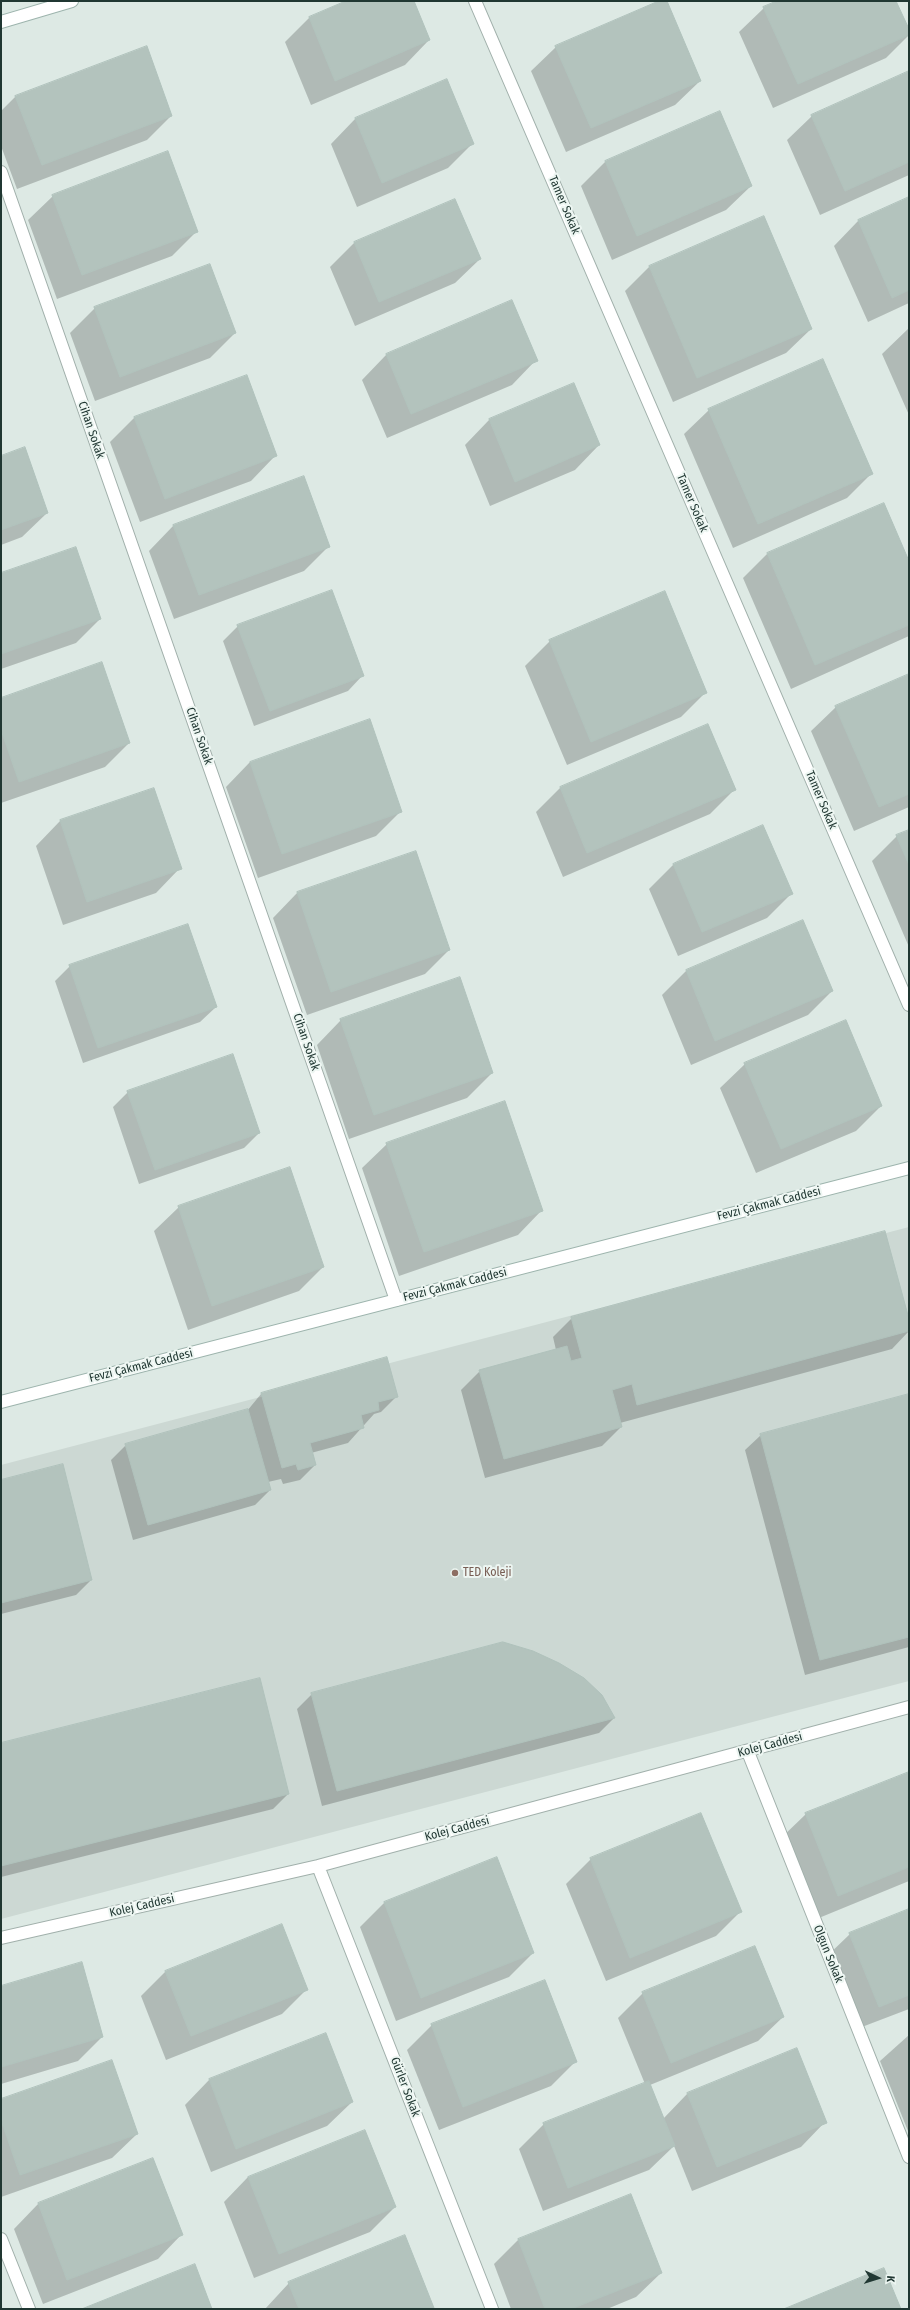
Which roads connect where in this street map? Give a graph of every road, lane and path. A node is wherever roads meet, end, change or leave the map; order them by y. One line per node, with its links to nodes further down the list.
1 (72, 1): 3 (street)
2 (475, 1): 5 (street, Tamer Sokak)
3 (1, 22)
4 (1, 172): 7 (street, Cihan Sokak)
5 (909, 1005)
6 (909, 1168): 7 (street, Fevzi Çakmak Caddesi)
7 (396, 1300): 8 (street, Fevzi Çakmak Caddesi)
8 (1, 1402)
9 (909, 1707): 10 (street, Kolej Caddesi)
10 (748, 1752): 11 (street, Kolej Caddesi); 13 (street, Olgun Sokak)
11 (318, 1866): 12 (street, Kolej Caddesi); 16 (street, Gürler Sokak)
12 (1, 1938)
13 (909, 2157)
14 (1, 2239): 15 (street)
15 (29, 2309)
16 (492, 2309)

